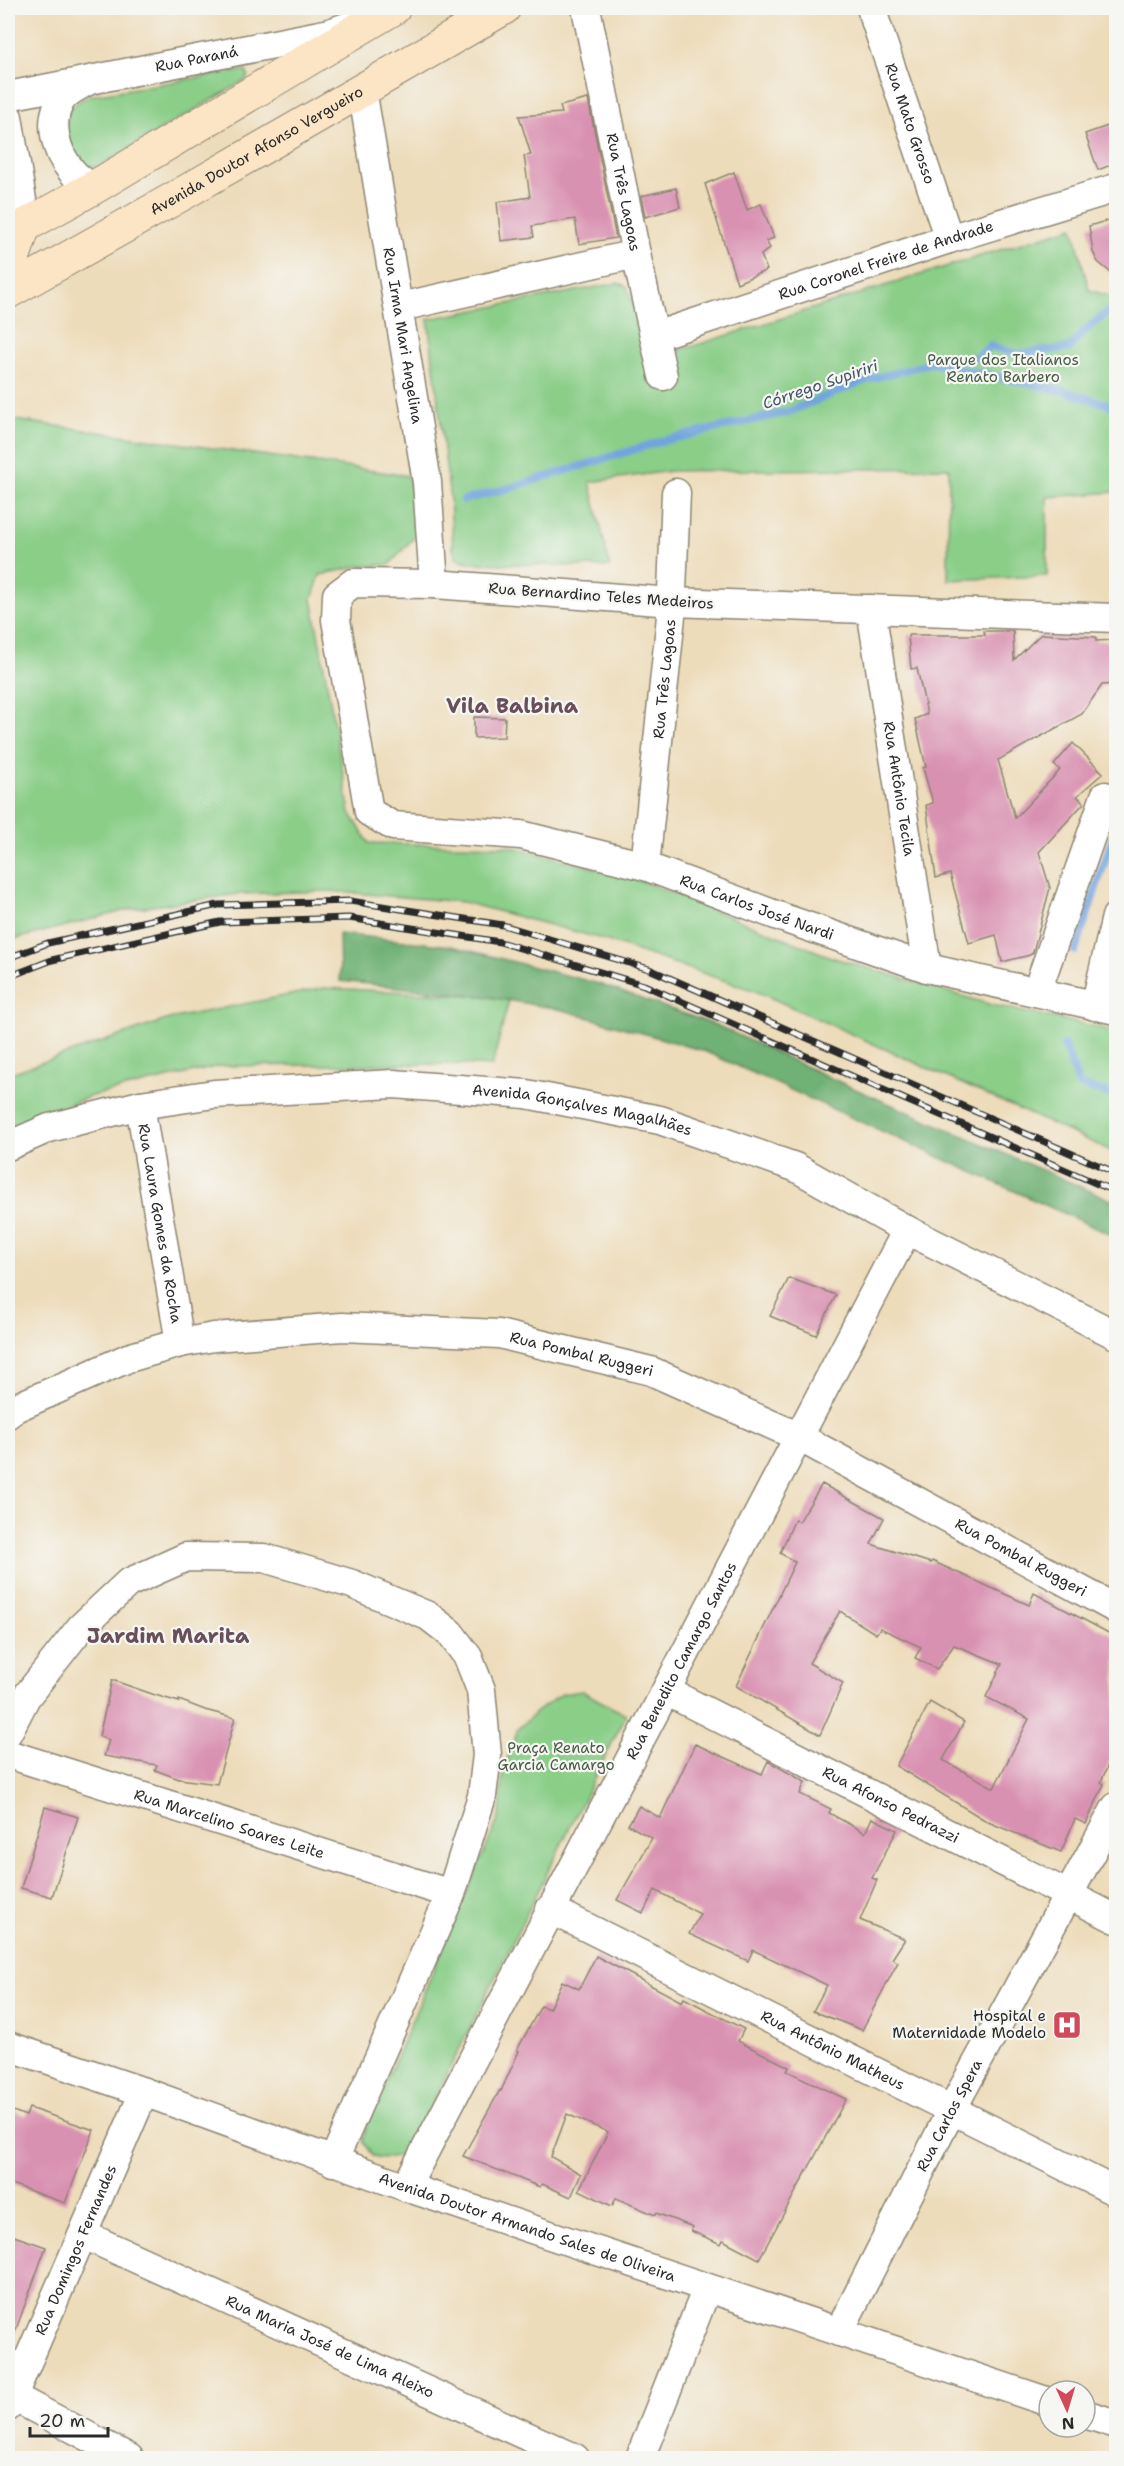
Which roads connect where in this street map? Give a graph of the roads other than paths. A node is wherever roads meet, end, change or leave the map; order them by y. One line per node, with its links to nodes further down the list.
1 (504, 8): 6 (main road, Avenida Doutor Afonso Vergueiro)
2 (586, 8): 14 (street, Rua Três Lagoas)
3 (871, 8): 13 (street, Rua Mato Grosso)
4 (388, 11): 5 (street, Rua Paraná); 9 (main road)
5 (91, 80): 7 (street, Rua Paraná); 9 (street)
6 (362, 89): 11 (main road, Avenida Doutor Afonso Vergueiro); 17 (street, Rua Irma Mari Angelina)
7 (8, 96)
8 (8, 117): 12 (street)
9 (93, 188): 11 (main road); 12 (main road)
10 (1116, 188): 13 (street, Rua Coronel Freire de Andrade)
11 (182, 194): 16 (main road, Avenida Doutor Afonso Vergueiro)
12 (16, 231): 15 (main road)
13 (949, 239): 18 (street, Rua Coronel Freire de Andrade)
14 (636, 254): 17 (street); 18 (street, Rua Três Lagoas)
15 (8, 265)
16 (8, 292)
17 (400, 307): 21 (street, Rua Irma Mari Angelina)
18 (655, 336): 19 (street, Rua Três Lagoas)
19 (663, 376)
20 (676, 493): 22 (street, Rua Três Lagoas)
21 (434, 584): 22 (street, Rua Bernardino Teles Medeiros); 26 (street, Rua Bernardino Teles Medeiros)
22 (672, 602): 23 (street, Rua Bernardino Teles Medeiros); 27 (street, Rua Três Lagoas)
23 (871, 609): 24 (street, Rua Bernardino Teles Medeiros); 29 (street, Rua Antônio Tecila)
24 (1116, 618)
25 (1105, 796): 30 (street)
26 (393, 826): 27 (street, Rua Carlos José Nardi)
27 (645, 866): 29 (street, Rua Carlos José Nardi)
28 (1116, 917): 31 (street)
29 (927, 968): 30 (street, Rua Carlos José Nardi)
30 (1037, 991): 31 (street, Rua Carlos José Nardi)
31 (1106, 1008)
32 (140, 1105): 33 (street, Avenida Gonçalves Magalhães); 34 (street, Avenida Gonçalves Magalhães); 36 (street, Rua Laura Gomes da Rocha)
33 (8, 1146)
34 (907, 1230): 35 (street, Avenida Gonçalves Magalhães); 38 (street, Rua Benedito Camargo Santos)
35 (1116, 1335)
36 (180, 1342): 37 (street, Rua Pombal Ruggeri); 38 (street, Rua Pombal Ruggeri)
37 (8, 1414)
38 (798, 1436): 39 (street, Rua Pombal Ruggeri); 40 (street, Rua Benedito Camargo Santos)
39 (1116, 1609)
40 (666, 1690): 45 (street, Rua Afonso Pedrazzi); 46 (street, Rua Benedito Camargo Santos)
41 (8, 1732): 44 (street)
42 (8, 1754): 44 (street, Rua Marcelino Soares Leite)
43 (1116, 1807): 45 (street, Rua Carlos Spera)
44 (451, 1894): 51 (street)
45 (1068, 1894): 47 (street, Rua Afonso Pedrazzi); 50 (street, Rua Carlos Spera)
46 (550, 1909): 50 (street, Rua Antônio Matheus); 52 (street, Rua Benedito Camargo Santos)
47 (1116, 1919)
48 (8, 2046): 49 (street, Avenida Doutor Armando Sales de Oliveira)
49 (144, 2092): 51 (street, Avenida Doutor Armando Sales de Oliveira); 54 (street, Rua Domingos Fernandes)
50 (952, 2109): 53 (street, Rua Antônio Matheus); 56 (street, Rua Carlos Spera)
51 (333, 2162): 52 (street, Avenida Doutor Armando Sales de Oliveira)
52 (406, 2187): 55 (street, Avenida Doutor Armando Sales de Oliveira)
53 (1116, 2192)
54 (84, 2235): 58 (street, Rua Domingos Fernandes); 62 (street, Rua Maria José de Lima Aleixo)
55 (707, 2288): 56 (street, Avenida Doutor Armando Sales de Oliveira); 63 (street)
56 (839, 2332): 57 (street, Avenida Doutor Armando Sales de Oliveira)
57 (1037, 2398)
58 (9, 2399): 61 (street)
59 (1097, 2418): 60 (street)
60 (1116, 2424)
61 (129, 2458)
62 (575, 2458)
63 (640, 2458)

